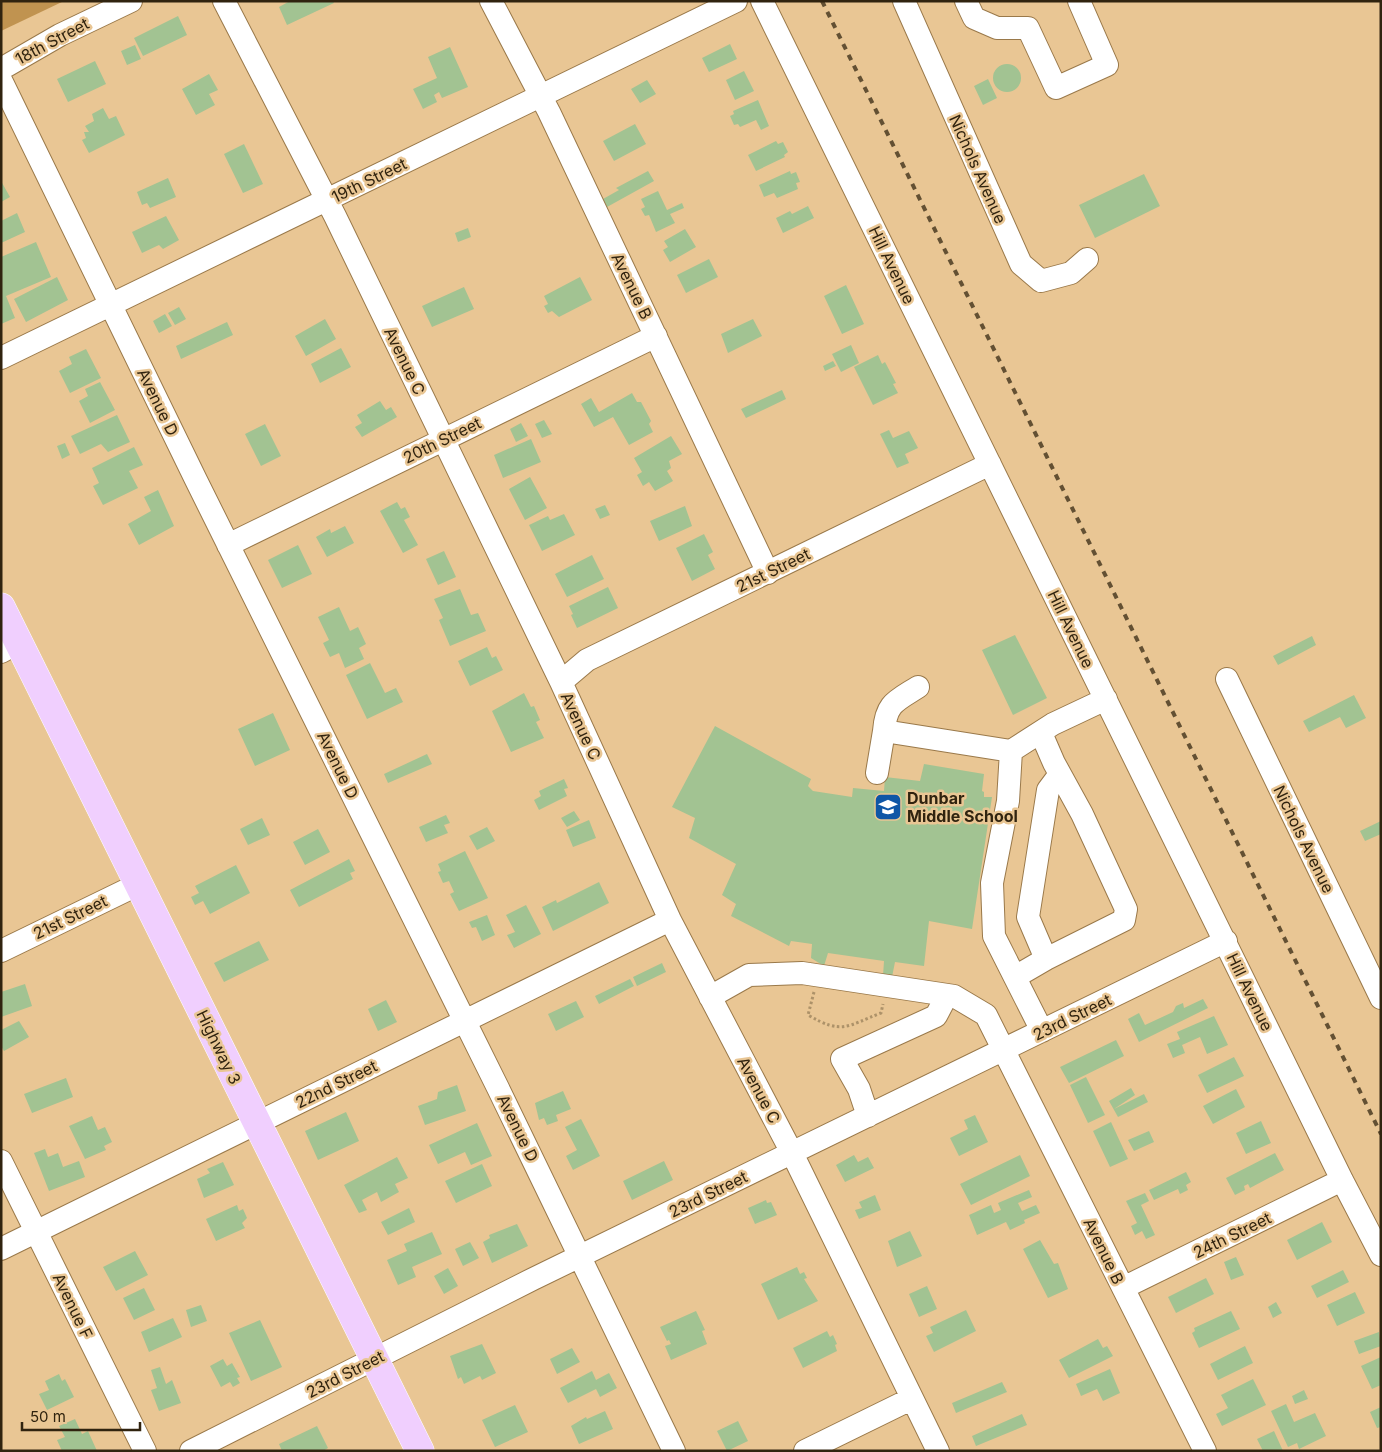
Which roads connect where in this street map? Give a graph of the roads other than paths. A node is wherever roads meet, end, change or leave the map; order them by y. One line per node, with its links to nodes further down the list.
1 (131, 1): 9 (street, 18th Street)
2 (224, 1): 12 (street, Avenue C)
3 (491, 1): 11 (street, Avenue B)
4 (736, 1): 11 (street, 19th Street)
5 (762, 1): 18 (street, Hill Avenue)
6 (904, 1): 13 (street, Nichols Avenue)
7 (966, 1): 8 (street)
8 (1079, 1)
9 (1, 70)
10 (1, 80): 14 (street, Avenue D)
11 (541, 96): 12 (street, 19th Street); 15 (street, Avenue B)
12 (327, 200): 14 (street, 19th Street); 17 (street, Avenue C)
13 (1087, 259)
14 (111, 306): 16 (street, 19th Street); 19 (street, Avenue D)
15 (656, 336): 17 (street, 20th Street); 20 (street, Avenue B)
16 (1, 358)
17 (444, 440): 19 (street, 20th Street); 24 (street, Avenue C)
18 (990, 464): 20 (street, 21st Street); 26 (street, Hill Avenue)
19 (228, 545): 41 (street, Avenue D)
20 (768, 573): 24 (street, 21st Street)
21 (1, 607): 22 (main road, Highway 3)
22 (10, 648): 32 (main road, Highway 3)
23 (1227, 679): 40 (street, Nichols Avenue)
24 (562, 682): 33 (street, Avenue C)
25 (918, 687): 27 (street)
26 (1106, 698): 28 (street); 34 (street, Hill Avenue)
27 (884, 731): 29 (street); 30 (street)
28 (1041, 732): 29 (street); 31 (street)
29 (1011, 750): 37 (street)
30 (877, 773)
31 (1060, 774): 36 (street); 36 (street)
32 (139, 884): 35 (street, 21st Street); 45 (main road, Highway 3)
33 (670, 920): 39 (street, Avenue C); 41 (street, 22nd Street)
34 (1226, 941): 42 (street, 23rd Street); 48 (street, Hill Avenue)
35 (1, 951)
36 (1046, 959): 37 (street)
37 (1015, 977): 42 (street)
38 (947, 995): 39 (street, Avenue B); 43 (street, Avenue B); 44 (street)
39 (710, 997): 46 (street, Avenue C)
40 (1381, 998)
41 (465, 1021): 45 (street, 22nd Street); 52 (street, Avenue D)
42 (1042, 1031): 43 (street, 23rd Street)
43 (1004, 1050): 44 (street, 23rd Street); 53 (street, Avenue B)
44 (868, 1116): 46 (street, 23rd Street)
45 (257, 1123): 49 (street, 22nd Street); 54 (main road, Highway 3)
46 (792, 1153): 52 (street, 23rd Street); 55 (street, Avenue C)
47 (1, 1161): 49 (street, Avenue F)
48 (1342, 1180): 51 (street, Hill Avenue); 53 (street, 24th Street)
49 (36, 1232): 50 (street, 22nd Street); 56 (street, Avenue F)
50 (1, 1249)
51 (1381, 1255)
52 (580, 1256): 54 (street, 23rd Street); 59 (street, Avenue D)
53 (1123, 1288): 62 (street, Avenue B)
54 (374, 1359): 57 (street, 23rd Street); 58 (main road, Highway 3)
55 (912, 1398): 60 (street); 61 (street, Avenue C)
56 (145, 1451)
57 (191, 1451)
58 (420, 1451)
59 (674, 1451)
60 (805, 1451)
61 (938, 1451)
62 (1205, 1451)

